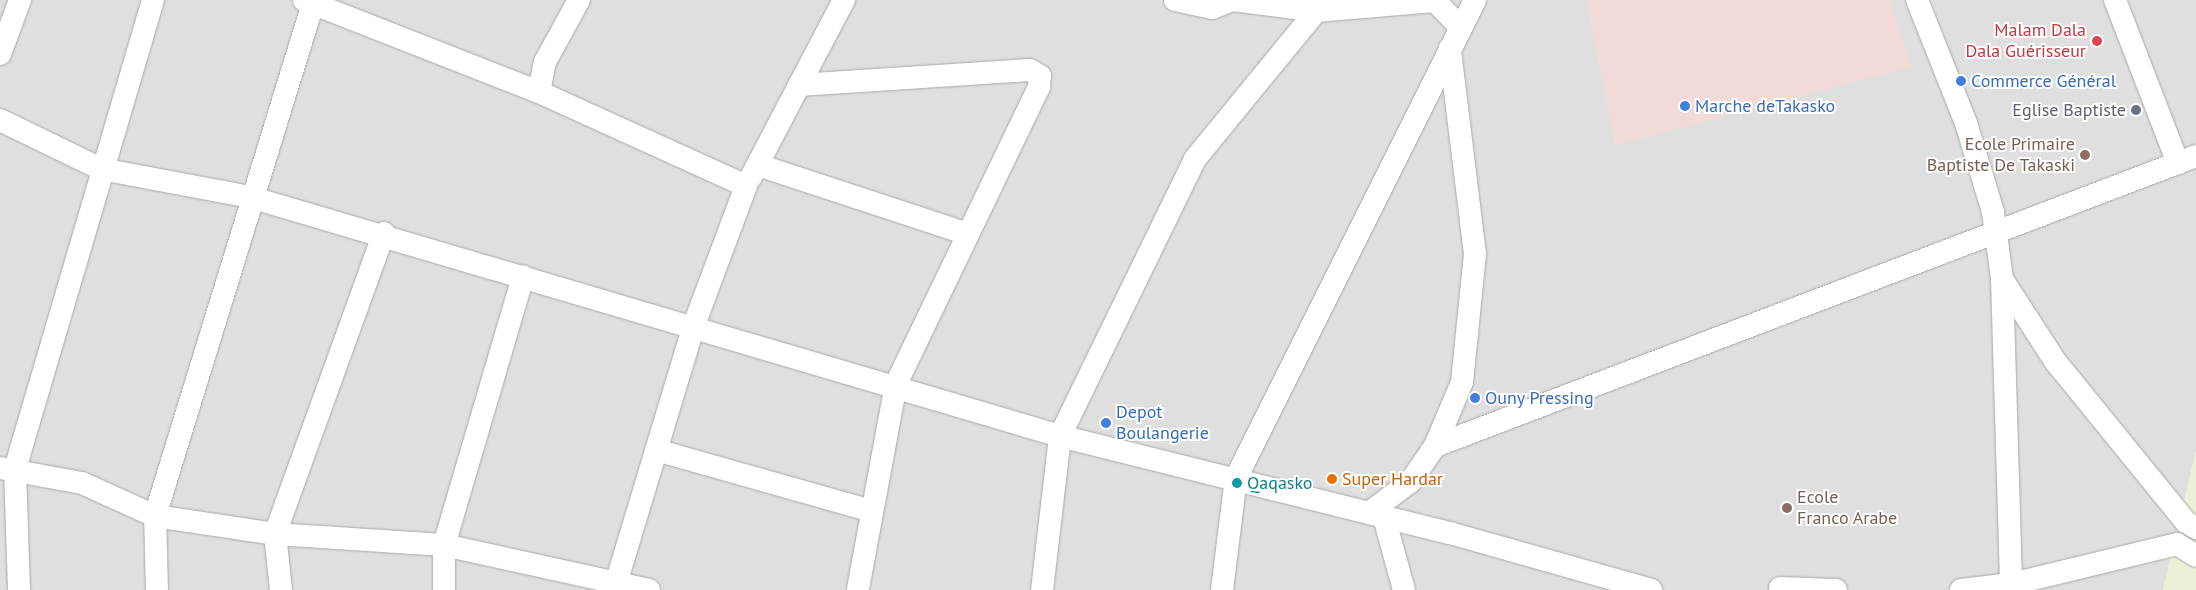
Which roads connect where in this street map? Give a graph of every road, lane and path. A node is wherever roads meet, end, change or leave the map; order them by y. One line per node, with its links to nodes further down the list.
1 (20, 0): 15 (street)
2 (153, 0): 21 (street)
3 (579, 0): 17 (street)
4 (844, 0): 16 (street)
5 (1175, 0): 6 (street)
6 (1233, 0): 12 (street)
7 (1436, 0): 12 (street); 13 (street)
8 (1475, 0): 13 (street)
9 (1917, 0): 24 (street)
10 (2115, 0): 19 (street)
11 (311, 1): 17 (street); 23 (street)
12 (1317, 5): 31 (street)
13 (1461, 28): 14 (street)
14 (1450, 49): 32 (street); 35 (street)
15 (0, 54)
16 (799, 85): 20 (street); 26 (street)
17 (539, 92): 22 (street)
18 (0, 120): 21 (street)
19 (2187, 159): 24 (street)
20 (758, 165): 22 (street); 26 (street)
21 (101, 169): 23 (street); 34 (street)
22 (746, 186): 29 (street)
23 (250, 197): 25 (street); 38 (street)
24 (1996, 232): 28 (street); 32 (street)
25 (384, 233): 27 (street); 40 (street)
26 (968, 234): 30 (street)
27 (523, 276): 29 (street); 41 (street)
28 (2002, 278): 39 (street); 44 (street)
29 (694, 325): 30 (street); 33 (street)
30 (896, 384): 31 (street); 36 (street)
31 (1060, 436): 35 (street); 52 (street)
32 (1435, 446): 37 (street)
33 (656, 450): 36 (street); 43 (street)
34 (8, 468): 38 (street); 46 (street)
35 (1236, 478): 37 (street); 53 (street)
36 (872, 511): 51 (street)
37 (1376, 515): 54 (street); 55 (street)
38 (155, 516): 40 (street); 47 (street)
39 (2191, 525)
40 (275, 534): 41 (street); 48 (street)
41 (444, 545): 43 (street); 49 (street)
42 (2196, 556): 44 (street)
43 (615, 586): 50 (street)
44 (2012, 587): 57 (street)
45 (1780, 588): 56 (street)
46 (19, 590)
47 (157, 590)
48 (281, 590)
49 (444, 590)
50 (649, 590)
51 (858, 590)
52 (1042, 590)
53 (1222, 590)
54 (1404, 590)
55 (1651, 590)
56 (1836, 590)
57 (1961, 590)

